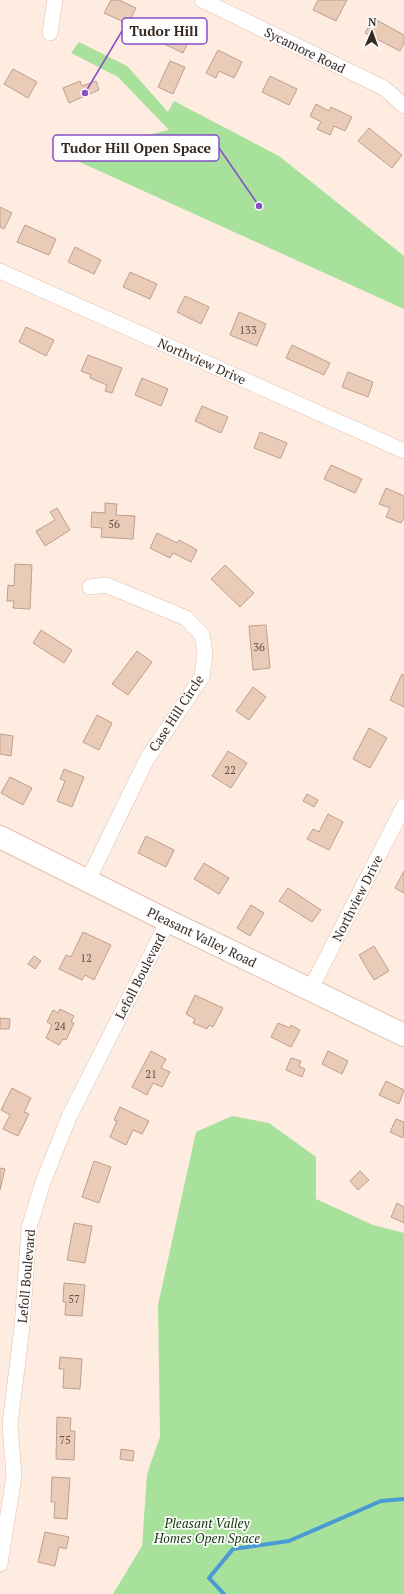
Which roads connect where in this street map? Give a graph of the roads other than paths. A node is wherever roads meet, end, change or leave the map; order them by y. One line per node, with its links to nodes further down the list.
1 (55, 0): 3 (street)
2 (202, 0): 4 (street, Sycamore Road)
3 (50, 33)
4 (404, 106)
5 (0, 271): 6 (street, Northview Drive)
6 (404, 451)
7 (90, 587): 10 (street, Case Hill Circle)
8 (404, 806): 12 (street, Northview Drive)
9 (0, 837): 10 (main road, Pleasant Valley Road)
10 (88, 880): 11 (main road, Pleasant Valley Road)
11 (168, 921): 12 (main road, Pleasant Valley Road); 14 (street, Lefoll Boulevard)
12 (310, 990): 13 (main road, Pleasant Valley Road)
13 (404, 1035)
14 (5, 1424): 15 (street, Lefoll Boulevard)
15 (0, 1564)

